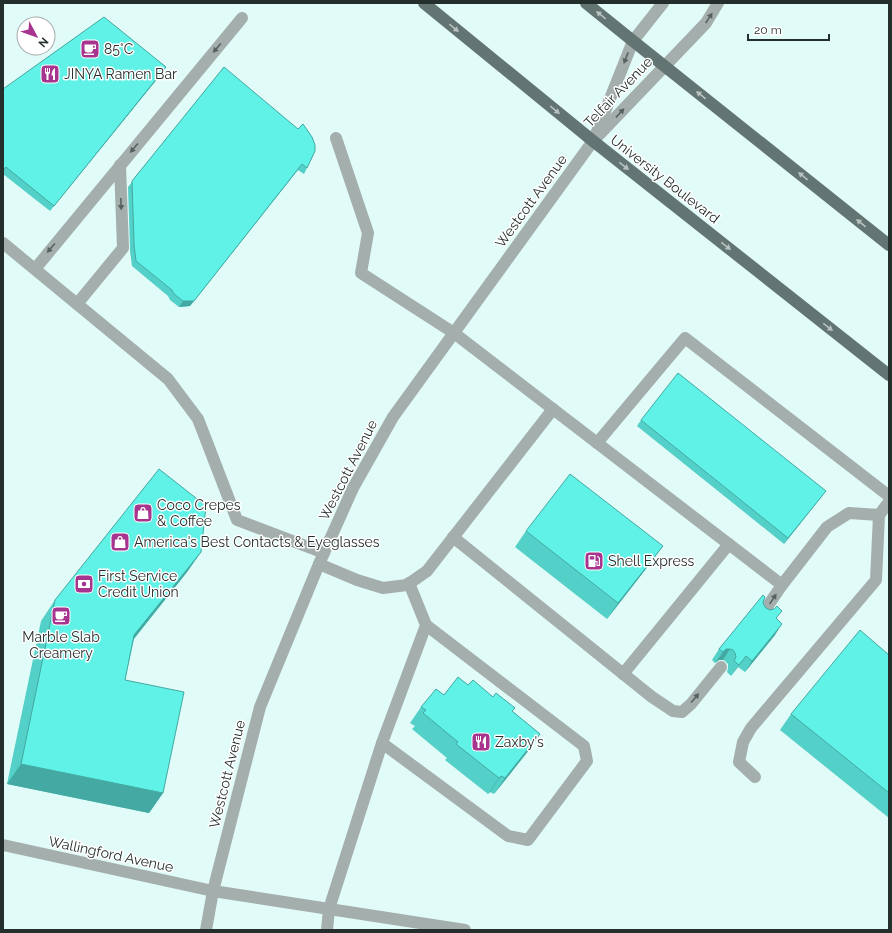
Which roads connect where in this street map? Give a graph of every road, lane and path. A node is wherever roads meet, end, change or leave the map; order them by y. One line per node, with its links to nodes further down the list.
1 (424, 3): 9 (main road, University Boulevard, one-way to 9)
2 (586, 3): 6 (main road, one-way to 2)
3 (663, 3): 6 (street, Telfair Avenue)
4 (718, 3): 7 (street, Telfair Avenue, one-way to 4)
5 (242, 18): 10 (street, one-way to 10)
6 (633, 41): 7 (main road); 9 (street, Telfair Avenue, one-way to 9)
7 (664, 66): 9 (street, Telfair Avenue, one-way to 7); 12 (main road, one-way to 7)
8 (336, 138): 15 (street)
9 (593, 142): 15 (street, Westcott Avenue); 16 (main road, University Boulevard, one-way to 16)
10 (120, 165): 13 (street, one-way to 13); 14 (street, one-way to 14)
11 (3, 243): 13 (street)
12 (889, 245)
13 (35, 269): 14 (street)
14 (77, 304): 24 (street)
15 (454, 333): 17 (street); 24 (street, Westcott Avenue)
16 (889, 375)
17 (553, 409): 18 (street); 22 (street)
18 (597, 443): 19 (street); 23 (street)
19 (889, 496)
20 (889, 502): 21 (street)
21 (878, 515): 26 (street); 32 (street)
22 (453, 537): 25 (street); 30 (street)
23 (729, 544): 26 (street); 30 (street)
24 (322, 558): 25 (street); 34 (street, Westcott Avenue)
25 (409, 583): 28 (street)
26 (782, 585): 27 (street, one-way to 26)
27 (764, 613)
28 (426, 625): 31 (street); 31 (street)
29 (721, 667): 30 (street, one-way to 29)
30 (623, 674)
31 (382, 743): 35 (street)
32 (755, 777)
33 (3, 846): 34 (street, Wallingford Avenue)
34 (213, 891): 35 (street, Wallingford Avenue); 36 (street, Westcott Avenue)
35 (329, 909): 37 (street); 38 (street, Wallingford Avenue)
36 (206, 930)
37 (327, 930)
38 (465, 930)

